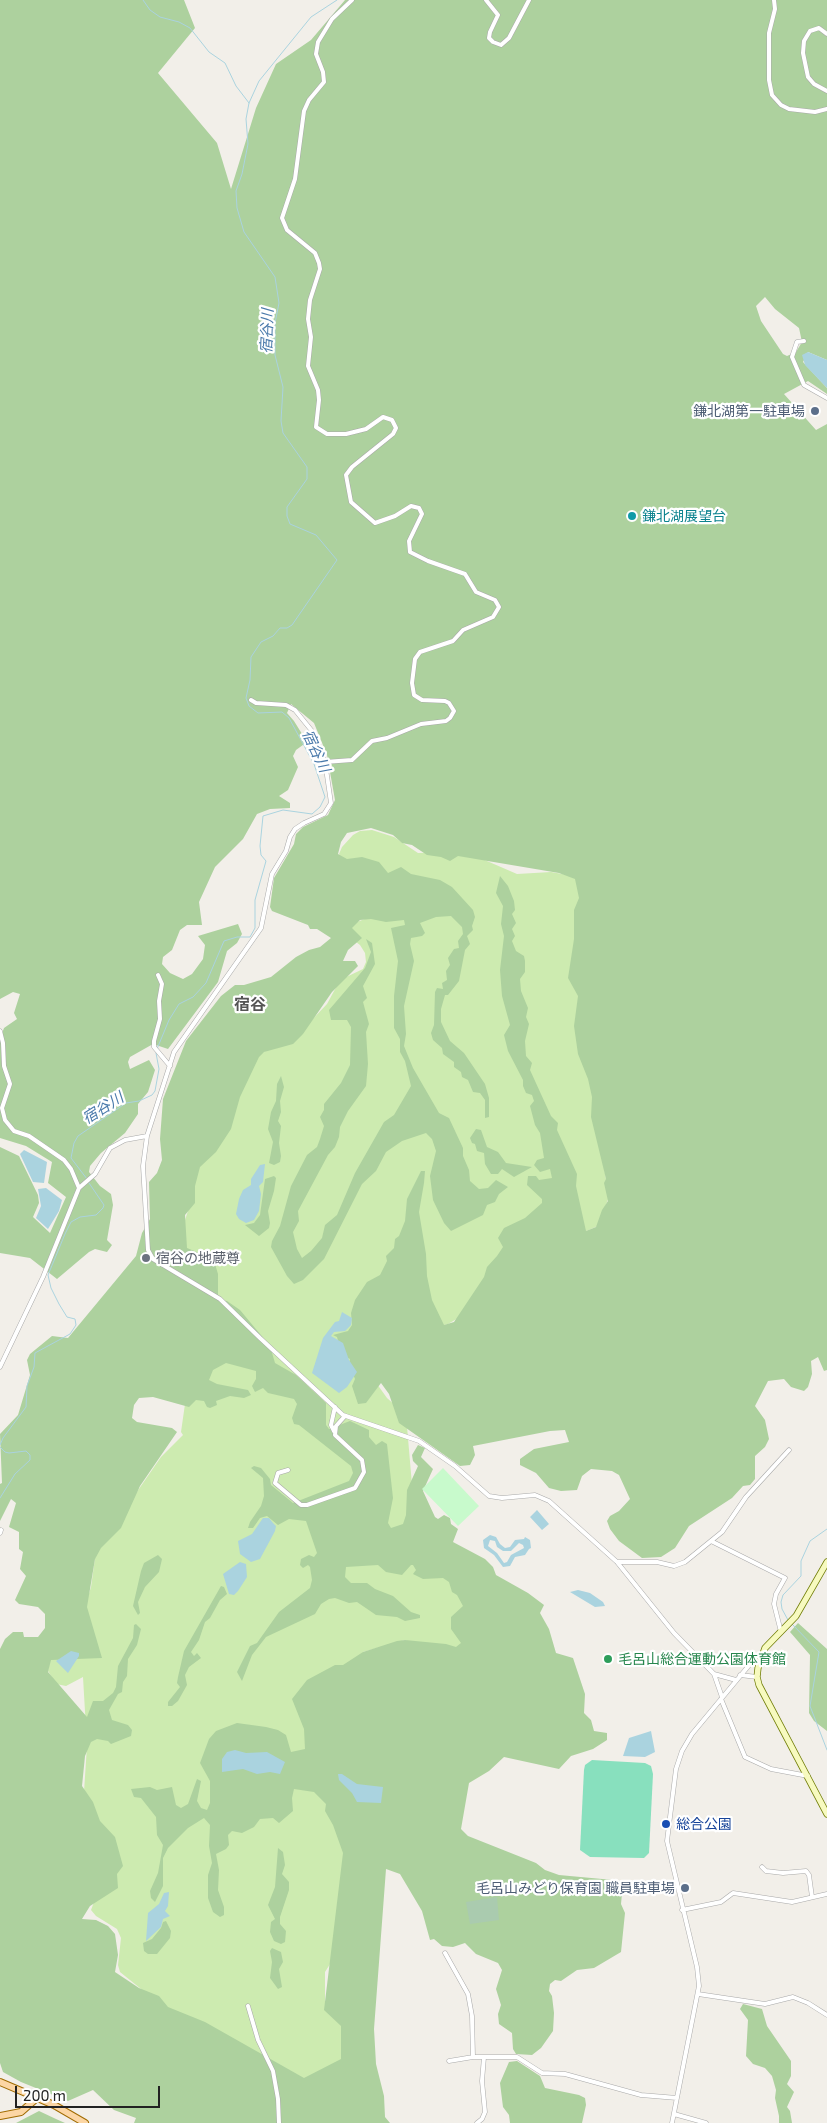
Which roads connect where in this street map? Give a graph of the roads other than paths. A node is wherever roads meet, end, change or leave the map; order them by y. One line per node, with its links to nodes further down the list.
1 (352, 0): 11 (street)
2 (486, 0): 3 (street)
3 (529, 0)
4 (774, 0): 7 (street)
5 (827, 34): 6 (street)
6 (827, 91)
7 (827, 109)
8 (804, 340): 9 (street)
9 (827, 398)
10 (251, 700): 11 (street)
11 (325, 762): 14 (street)
12 (158, 975): 14 (street)
13 (0, 1031): 16 (street)
14 (170, 1066): 15 (street)
15 (147, 1136): 16 (street); 18 (street)
16 (79, 1188): 17 (street)
17 (0, 1367)
18 (334, 1407): 19 (street); 20 (street)
19 (345, 1416): 20 (street); 24 (street)
20 (334, 1431): 22 (street)
21 (789, 1450): 23 (street)
22 (288, 1470)
23 (711, 1540): 24 (street); 26 (street)
24 (617, 1562): 28 (street)
25 (827, 1562): 26 (main road)
26 (781, 1632): 27 (main road)
27 (760, 1661): 29 (street); 30 (main road)
28 (714, 1674): 31 (street); 32 (street)
29 (740, 1675): 30 (street); 31 (street)
30 (757, 1677): 33 (main road)
31 (736, 1680): 32 (street)
32 (721, 1698): 33 (street); 38 (street)
33 (808, 1776): 34 (main road)
34 (827, 1814)
35 (762, 1867): 37 (street)
36 (827, 1894): 37 (street)
37 (812, 1897): 38 (street)
38 (682, 1910): 40 (street)
39 (445, 1953): 43 (street)
40 (698, 1994): 42 (street); 48 (street)
41 (248, 2006): 52 (street)
42 (827, 2015)
43 (473, 2057): 44 (street); 45 (street)
44 (484, 2057): 48 (street); 53 (street)
45 (450, 2061)
46 (0, 2082): 47 (main road)
47 (38, 2097): 50 (main road); 51 (main road)
48 (677, 2098): 49 (street)
49 (674, 2114): 54 (street); 55 (street)
50 (0, 2116)
51 (85, 2123)
52 (279, 2123)
53 (477, 2123)
54 (672, 2123)
55 (706, 2123)

